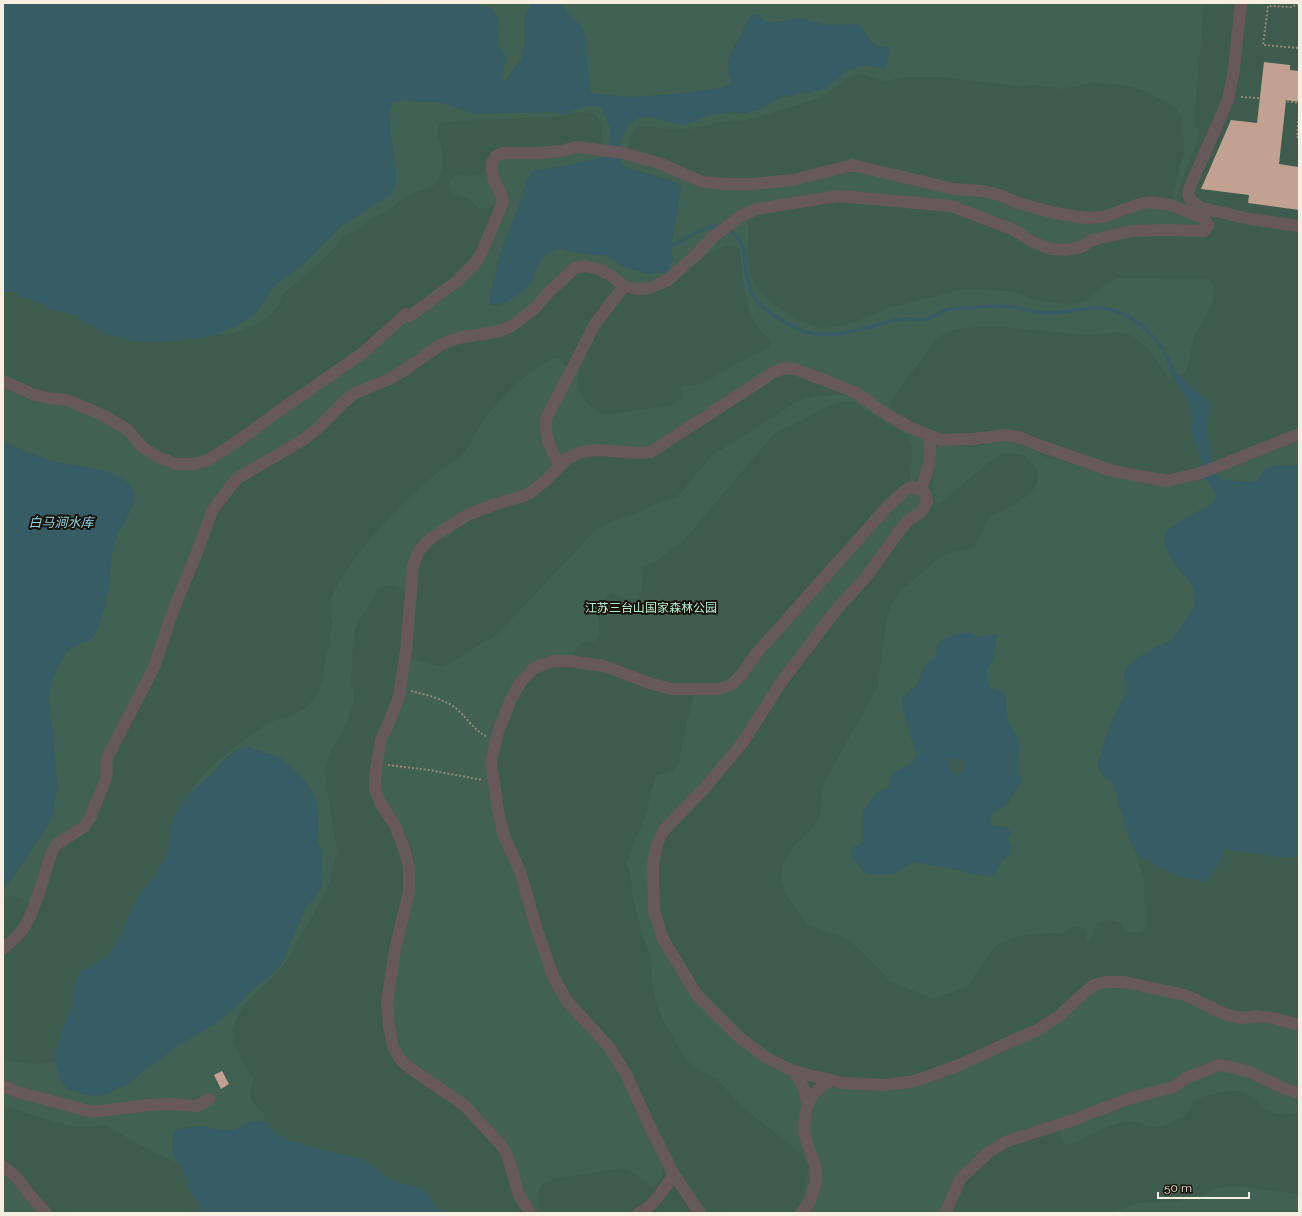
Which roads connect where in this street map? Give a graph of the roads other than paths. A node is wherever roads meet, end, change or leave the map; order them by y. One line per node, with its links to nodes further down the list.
1 (1241, 3): 2 (lane)
2 (1299, 226)
3 (624, 286): 4 (lane); 7 (lane); 9 (lane)
4 (3, 381)
5 (1299, 434): 6 (lane)
6 (929, 435): 7 (lane); 8 (lane)
7 (560, 466): 20 (lane)
8 (921, 489): 11 (lane); 18 (lane)
9 (3, 948)
10 (1299, 1025): 12 (lane)
11 (794, 1070): 12 (lane); 16 (lane)
12 (832, 1080): 16 (lane)
13 (3, 1086): 15 (lane)
14 (1299, 1093): 24 (lane)
15 (210, 1099)
16 (807, 1104): 23 (lane)
17 (3, 1166): 19 (lane)
18 (674, 1175): 21 (lane); 22 (lane)
19 (46, 1213)
20 (530, 1213)
21 (639, 1213)
22 (700, 1213)
23 (801, 1213)
24 (945, 1213)

